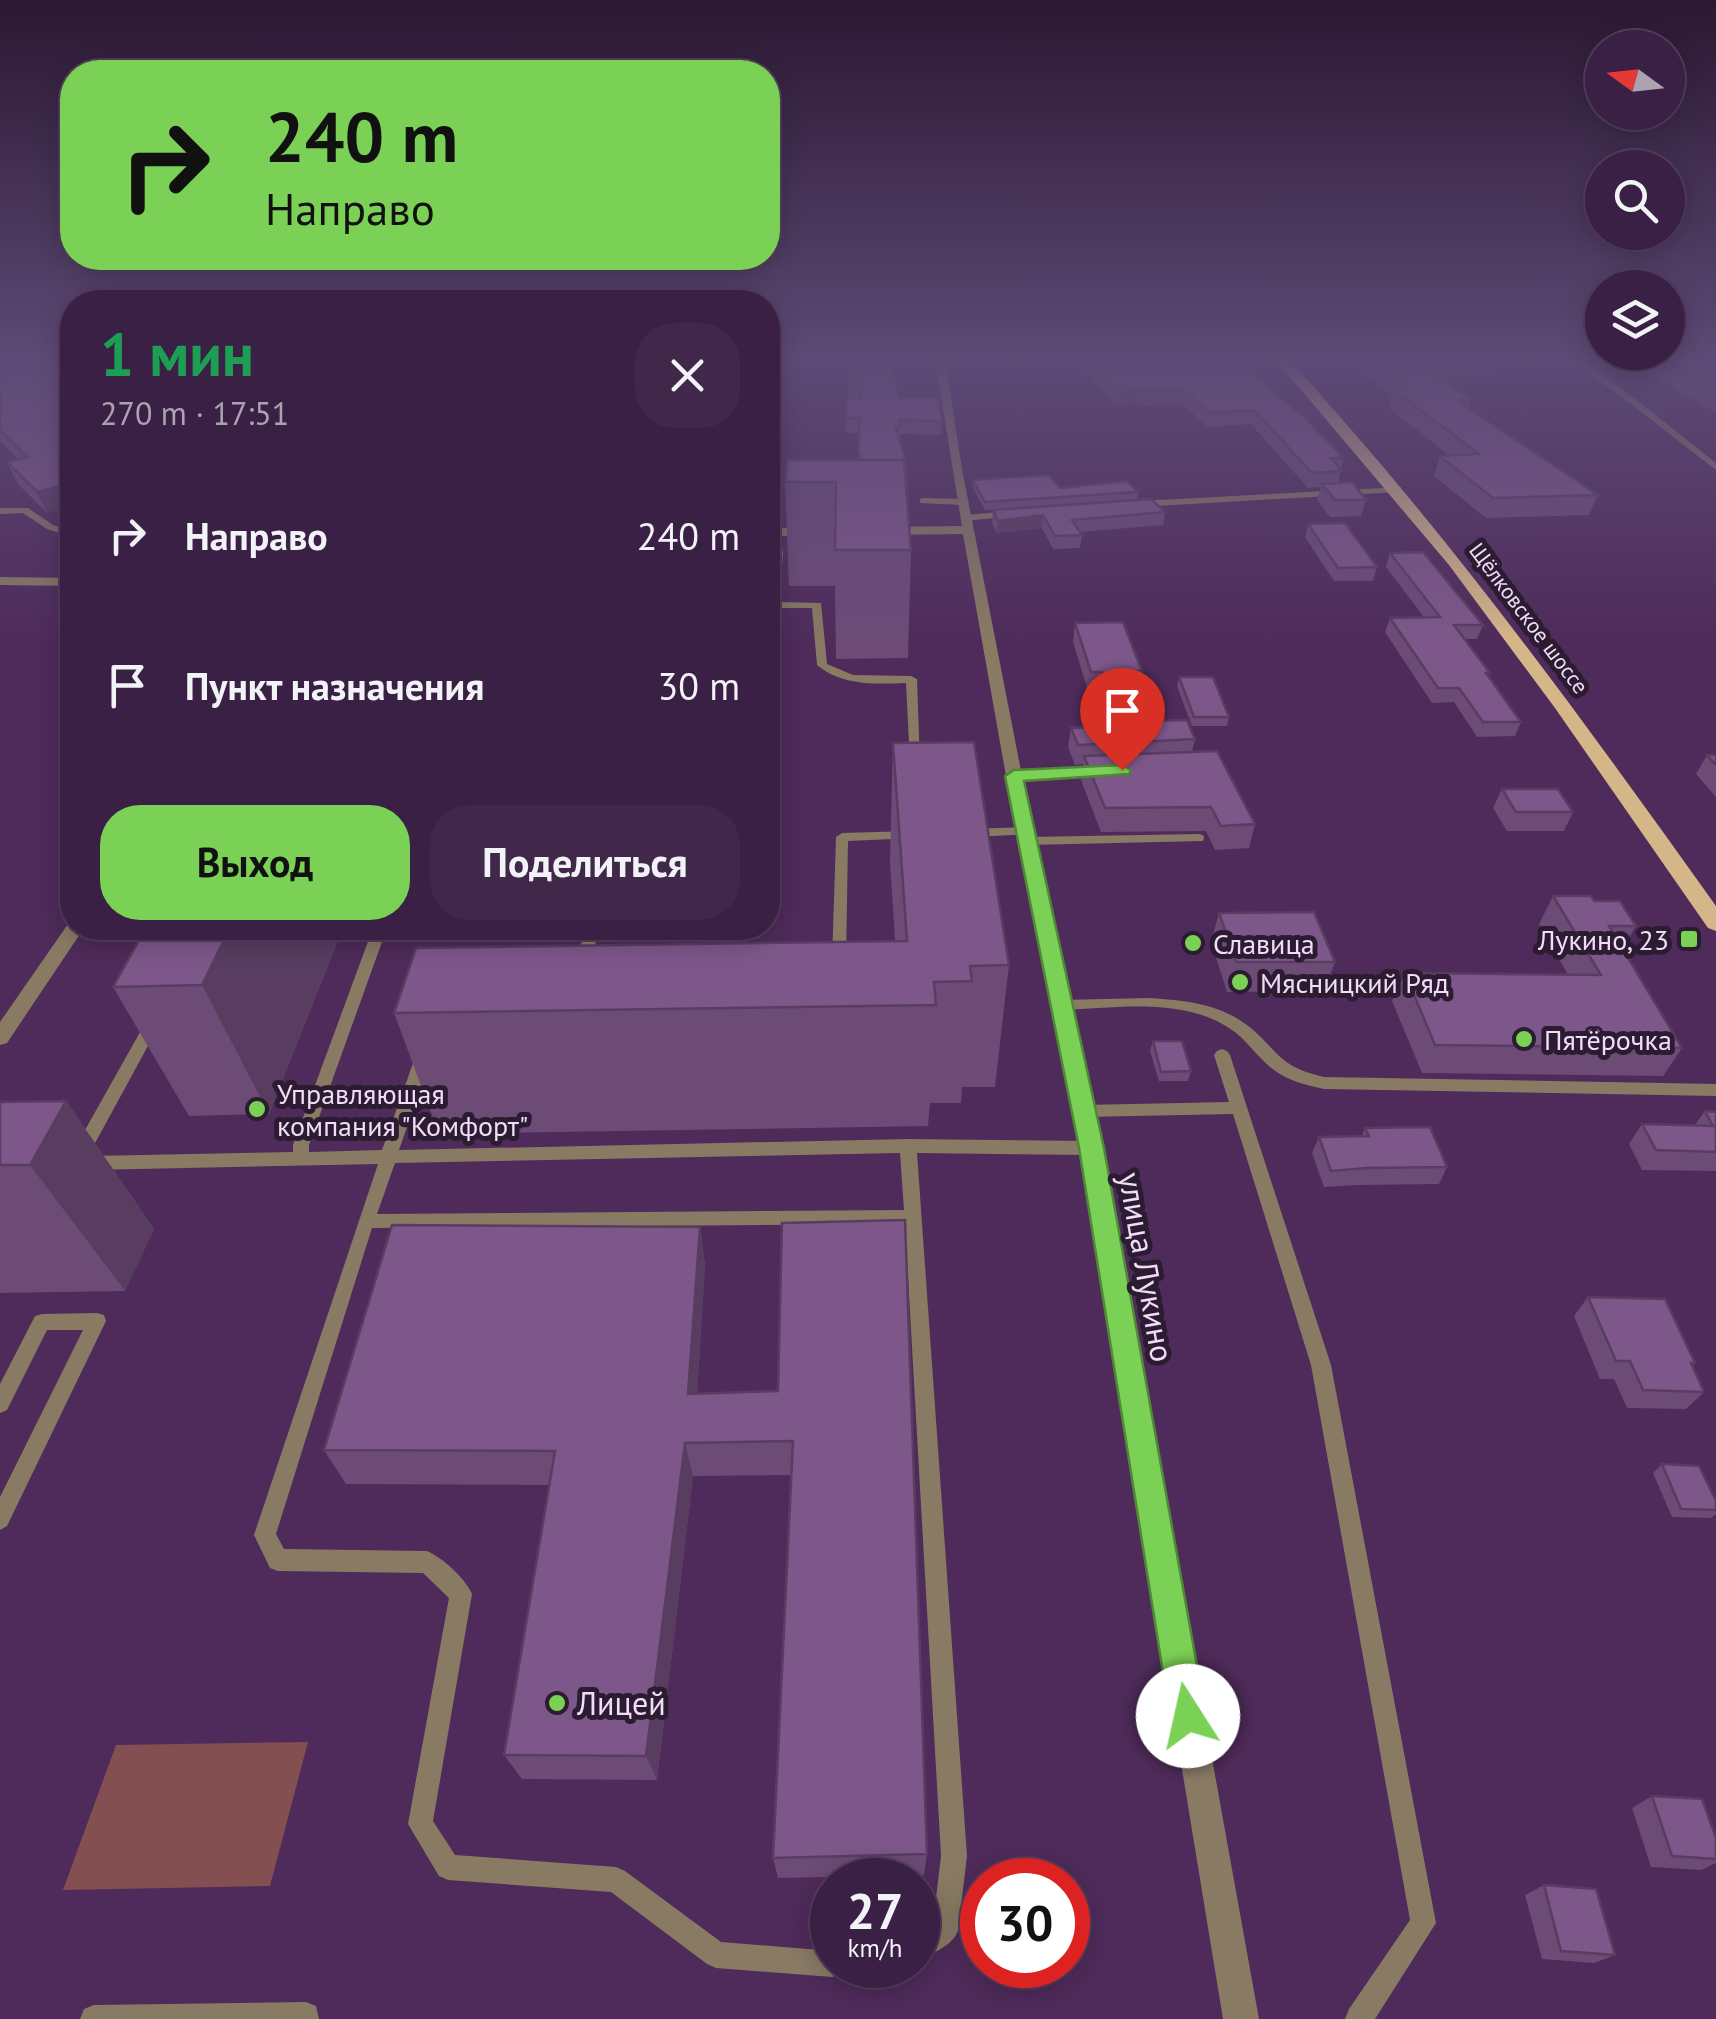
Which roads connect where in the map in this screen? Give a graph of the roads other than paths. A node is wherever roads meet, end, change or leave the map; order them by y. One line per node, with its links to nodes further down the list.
1 (950, 453): 5 (street, улица Лукино)
2 (1366, 453): 3 (main road, Щёлковское шоссе)
3 (1398, 489): 6 (lane); 24 (main road, Щёлковское шоссе)
4 (923, 501): 5 (lane)
5 (963, 502): 9 (street, улица Лукино)
6 (1118, 506)
7 (0, 511): 10 (lane)
8 (1029, 513): 9 (lane)
9 (966, 524): 13 (street); 18 (street, улица Лукино)
10 (60, 530)
11 (780, 532): 12 (street)
12 (829, 532)
13 (866, 532)
14 (0, 580): 15 (street)
15 (60, 582)
16 (780, 605): 19 (lane)
17 (1122, 770): 18 (lane)
18 (1014, 776): 22 (street, улица Лукино)
19 (916, 777)
20 (918, 816): 30 (lane)
21 (955, 834): 22 (lane)
22 (1027, 836): 23 (lane); 32 (street, улица Лукино)
23 (1198, 838)
24 (1716, 923)
25 (67, 940): 34 (street)
26 (376, 940): 43 (lane)
27 (589, 940): 28 (lane)
28 (586, 956): 29 (lane); 31 (lane)
29 (606, 956)
30 (819, 960)
31 (581, 973)
32 (1062, 1005): 37 (lane); 39 (street, улица Лукино)
33 (159, 1012): 43 (lane)
34 (0, 1038)
35 (427, 1045): 42 (lane)
36 (1222, 1055): 38 (lane)
37 (1716, 1090)
38 (1240, 1108): 39 (lane); 53 (lane)
39 (1084, 1111): 41 (street, улица Лукино)
40 (908, 1146): 41 (lane); 42 (lane); 44 (lane)
41 (1091, 1148): 52 (street, улица Лукино)
42 (388, 1157): 43 (lane); 45 (lane)
43 (301, 1159)
44 (913, 1217): 45 (lane); 48 (lane)
45 (366, 1221): 49 (lane)
46 (0, 1404): 47 (lane)
47 (0, 1519)
48 (940, 1933)
49 (810, 1962)
50 (94, 2019): 51 (lane)
51 (305, 2019)
52 (1241, 2019)
53 (1360, 2019)

